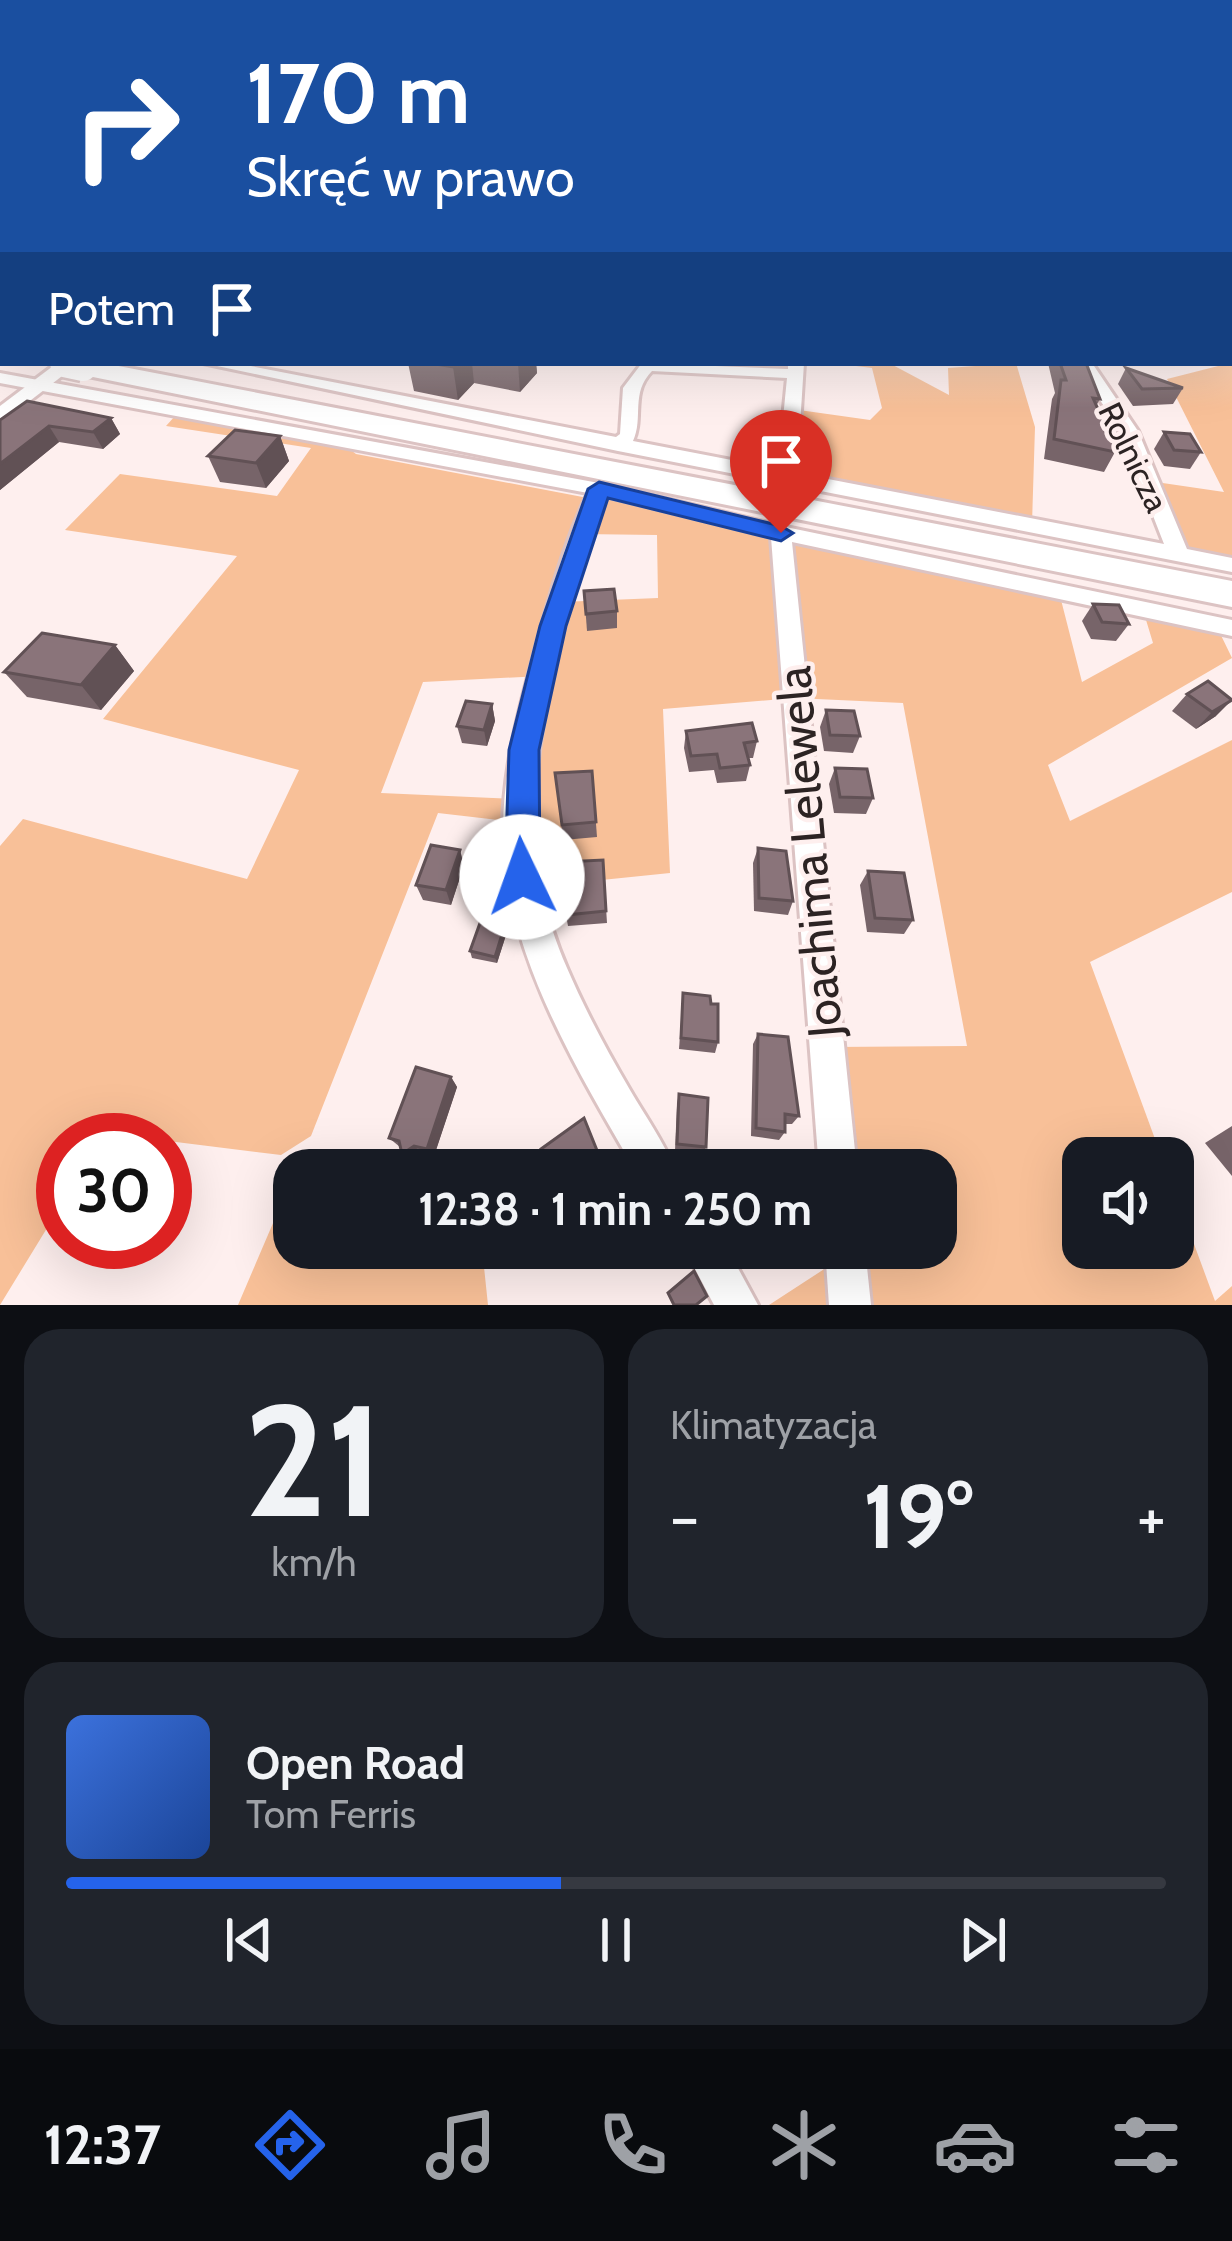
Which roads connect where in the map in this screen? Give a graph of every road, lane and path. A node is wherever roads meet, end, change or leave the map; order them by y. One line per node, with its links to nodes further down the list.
1 (69, 366): 7 (street)
2 (82, 366): 15 (highway)
3 (226, 366): 9 (street)
4 (1086, 366): 13 (street, Rolnicza)
5 (795, 369): 9 (street); 10 (street)
6 (0, 378): 7 (street)
7 (40, 386): 8 (street); 11 (street)
8 (0, 417)
9 (619, 446): 10 (street)
10 (787, 477): 13 (street)
11 (599, 489): 12 (street); 18 (street)
12 (781, 533): 16 (street); 19 (street, Joachima Lelewela)
13 (1178, 554): 14 (street)
14 (1232, 565)
15 (1232, 594)
16 (1224, 626): 17 (street)
17 (1232, 652)
18 (645, 1149)
19 (836, 1149)
20 (716, 1269): 22 (street)
21 (847, 1269): 23 (street)
22 (737, 1305)
23 (850, 1305)

